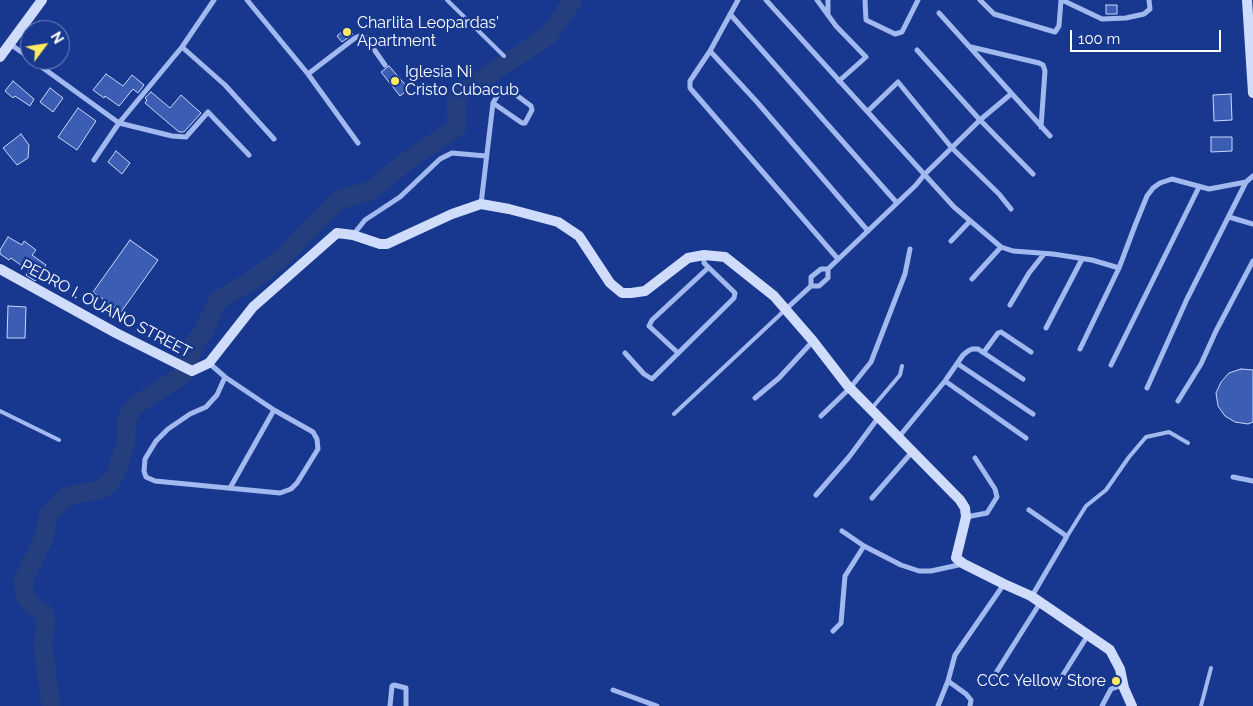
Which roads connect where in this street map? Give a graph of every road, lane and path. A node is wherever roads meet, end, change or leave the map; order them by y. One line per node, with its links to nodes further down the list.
1 (42, 0): 19 (street)
2 (214, 0): 20 (street)
3 (247, 0): 29 (street)
4 (448, 0): 25 (lane)
5 (738, 0): 17 (street)
6 (766, 0): 30 (street)
7 (817, 0): 18 (street)
8 (828, 0): 18 (street)
9 (866, 0): 10 (street)
10 (918, 0)
11 (980, 0): 12 (street)
12 (1061, 0): 15 (street)
13 (1149, 0): 15 (street)
14 (1247, 0): 31 (street)
15 (1070, 1)
16 (939, 13): 21 (street)
17 (730, 14): 23 (street); 50 (street)
18 (828, 14): 30 (street)
19 (9, 44): 24 (street); 26 (street)
20 (182, 47): 36 (street); 39 (street)
21 (970, 47): 32 (street); 37 (street)
22 (917, 50): 35 (street)
23 (710, 51): 56 (street); 63 (street)
24 (20, 52)
25 (504, 56)
26 (0, 57)
27 (385, 65): 29 (street)
28 (46, 70): 36 (street)
29 (308, 74): 40 (street)
30 (839, 81): 34 (street)
31 (1253, 93)
32 (1011, 94): 35 (street); 37 (street)
33 (493, 103): 33 (street); 43 (street)
34 (868, 111): 41 (street); 45 (street)
35 (980, 120): 41 (street); 46 (street)
36 (119, 123): 42 (street); 44 (street)
37 (1041, 127): 38 (street)
38 (1050, 136)
39 (274, 140)
40 (358, 143)
41 (952, 148): 45 (street); 52 (street)
42 (249, 155)
43 (486, 156): 51 (street); 57 (street)
44 (94, 160)
45 (924, 174): 50 (street); 54 (street)
46 (1033, 174)
47 (1253, 176): 48 (street)
48 (1246, 182): 49 (street); 53 (street)
49 (1199, 187): 67 (street); 83 (street)
50 (896, 203): 56 (street)
51 (481, 204): 57 (street, PEDRO I. OUANO STREET); 62 (street)
52 (1011, 209)
53 (1229, 217): 55 (street); 89 (street)
54 (970, 221): 58 (street); 59 (street)
55 (1253, 224)
56 (868, 231): 63 (street)
57 (353, 235): 81 (street, PEDRO I. OUANO STREET)
58 (951, 241)
59 (1001, 247): 61 (street); 70 (street)
60 (910, 249): 88 (street)
61 (1044, 254): 64 (street); 72 (street)
62 (704, 255): 66 (street); 73 (street)
63 (838, 259): 69 (street)
64 (1082, 259): 67 (street); 74 (street)
65 (1253, 261): 91 (street)
66 (708, 268): 77 (street); 77 (street)
67 (1119, 268): 76 (street)
68 (0, 269): 81 (street, PEDRO I. OUANO STREET)
69 (828, 270): 71 (street); 71 (street)
70 (972, 278)
71 (811, 286): 73 (street)
72 (1010, 305)
73 (785, 310): 75 (street); 94 (lane)
74 (1046, 328)
75 (813, 341): 88 (street); 90 (street)
76 (1080, 349)
77 (677, 352): 80 (street)
78 (984, 352): 79 (street); 82 (street); 86 (street)
79 (1031, 352)
80 (625, 353)
81 (209, 363): 85 (street)
82 (958, 364): 87 (street); 96 (street)
83 (1111, 365)
84 (902, 366): 95 (lane)
85 (225, 377): 92 (street); 106 (street)
86 (1023, 379)
87 (945, 381): 98 (street); 99 (street)
88 (850, 388): 95 (street); 97 (street)
89 (1147, 388)
90 (756, 398)
91 (1178, 401)
92 (274, 410): 106 (street); 106 (street)
93 (0, 411): 100 (lane)
94 (674, 414)
95 (874, 414): 98 (street); 107 (street)
96 (1033, 414)
97 (821, 416)
98 (898, 438): 102 (street)
99 (1026, 438)
100 (59, 440)
101 (1188, 443): 112 (lane)
102 (912, 452): 108 (street); 110 (street)
103 (975, 458): 110 (street)
104 (1233, 477): 105 (street)
105 (1253, 481)
106 (230, 488)
107 (816, 495)
108 (872, 498)
109 (1030, 510): 112 (street)
110 (966, 517): 114 (street)
111 (842, 531): 113 (street)
112 (1066, 538): 116 (street)
113 (864, 546): 114 (street); 117 (street)
114 (964, 564): 115 (street)
115 (1004, 584): 116 (street); 121 (street)
116 (1036, 599): 118 (street); 120 (street)
117 (833, 631)
118 (1088, 636): 122 (street); 123 (street)
119 (1211, 668): 132 (lane)
120 (994, 676)
121 (948, 682): 128 (street); 129 (street)
122 (1123, 685): 130 (street); 131 (street)
123 (1056, 686)
124 (612, 690): 127 (street)
125 (390, 706): 126 (street)
126 (406, 706)
127 (657, 706)
128 (938, 706)
129 (970, 706)
130 (1102, 706)
131 (1132, 706)
132 (1201, 706)

